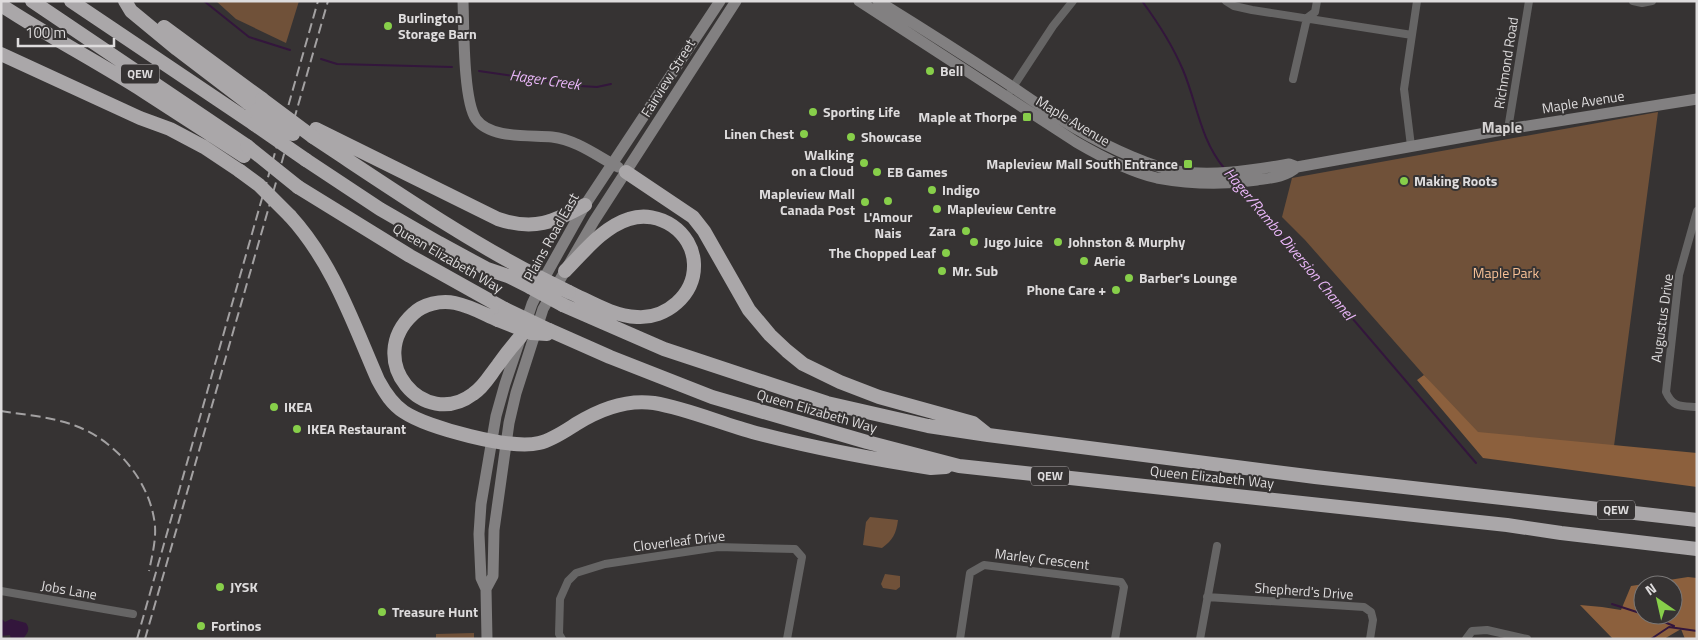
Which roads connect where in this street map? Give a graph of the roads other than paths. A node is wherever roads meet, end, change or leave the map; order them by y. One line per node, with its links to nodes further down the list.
1 (32, 1): 29 (highway, Queen Elizabeth Way / QEW)
2 (71, 1): 36 (highway, Queen Elizabeth Way / QEW, bridge)
3 (126, 1): 27 (highway, bridge)
4 (463, 1): 30 (main road)
5 (720, 1): 30 (main road, Fairview Street)
6 (859, 1): 24 (main road, Maple Avenue)
7 (878, 1): 23 (main road, Maple Avenue)
8 (1073, 1): 23 (street)
9 (1226, 1): 18 (street)
10 (1317, 1): 18 (street)
11 (1417, 1): 20 (street)
12 (1529, 1): 26 (street, Richmond Road)
13 (1634, 1): 14 (street)
14 (1652, 1)
15 (735, 4): 32 (main road, Fairview Street)
16 (1, 5): 19 (highway)
17 (1, 15): 19 (highway)
18 (1307, 18): 20 (street); 22 (street)
19 (23, 20): 29 (highway)
20 (1412, 35): 28 (street)
21 (1, 54): 42 (highway, bridge)
22 (1292, 79)
23 (1013, 87): 24 (street); 31 (main road, Maple Avenue)
24 (1005, 97): 31 (main road, Maple Avenue)
25 (1697, 99): 26 (main road, Maple Avenue)
26 (1508, 129): 28 (main road, Maple Avenue)
27 (313, 138): 33 (highway); 36 (highway); 37 (highway)
28 (1411, 146): 31 (main road, Maple Avenue)
29 (245, 151): 38 (highway, Queen Elizabeth Way / QEW, bridge)
30 (613, 164): 32 (main road); 33 (main road, Plains Road East)
31 (1297, 168)
32 (626, 172): 35 (main road, Plains Road East); 41 (highway)
33 (585, 205): 39 (main road, Plains Road East)
34 (1697, 211): 40 (street, Augustus Drive)
35 (564, 271): 37 (highway, bridge); 42 (main road, Plains Road East)
36 (508, 276): 37 (highway, Queen Elizabeth Way / QEW)
37 (532, 282): 41 (highway, Queen Elizabeth Way / QEW, bridge)
38 (501, 314): 39 (highway); 43 (highway, Queen Elizabeth Way / QEW, bridge)
39 (521, 336): 42 (main road, Plains Road East)
40 (1697, 407)
41 (988, 435): 44 (highway, Queen Elizabeth Way / QEW)
42 (499, 442): 43 (highway); 47 (main road, Plains Road East); 47 (main road, Plains Road East)
43 (958, 466): 46 (highway, Queen Elizabeth Way / QEW)
44 (1697, 520)
45 (1217, 546): 49 (street)
46 (1697, 550)
47 (486, 589): 51 (main road, Plains Road East)
48 (1, 591): 50 (street, Jobs Lane)
49 (1207, 597): 56 (street); 57 (street, Shepherd's Drive)
50 (133, 614)
51 (486, 639)
52 (562, 639): 53 (street, Cloverleaf Drive)
53 (787, 639)
54 (960, 639): 55 (street, Marley Crescent)
55 (1115, 639)
56 (1200, 639)
57 (1370, 639)
58 (1466, 639): 59 (street)
59 (1527, 639)

